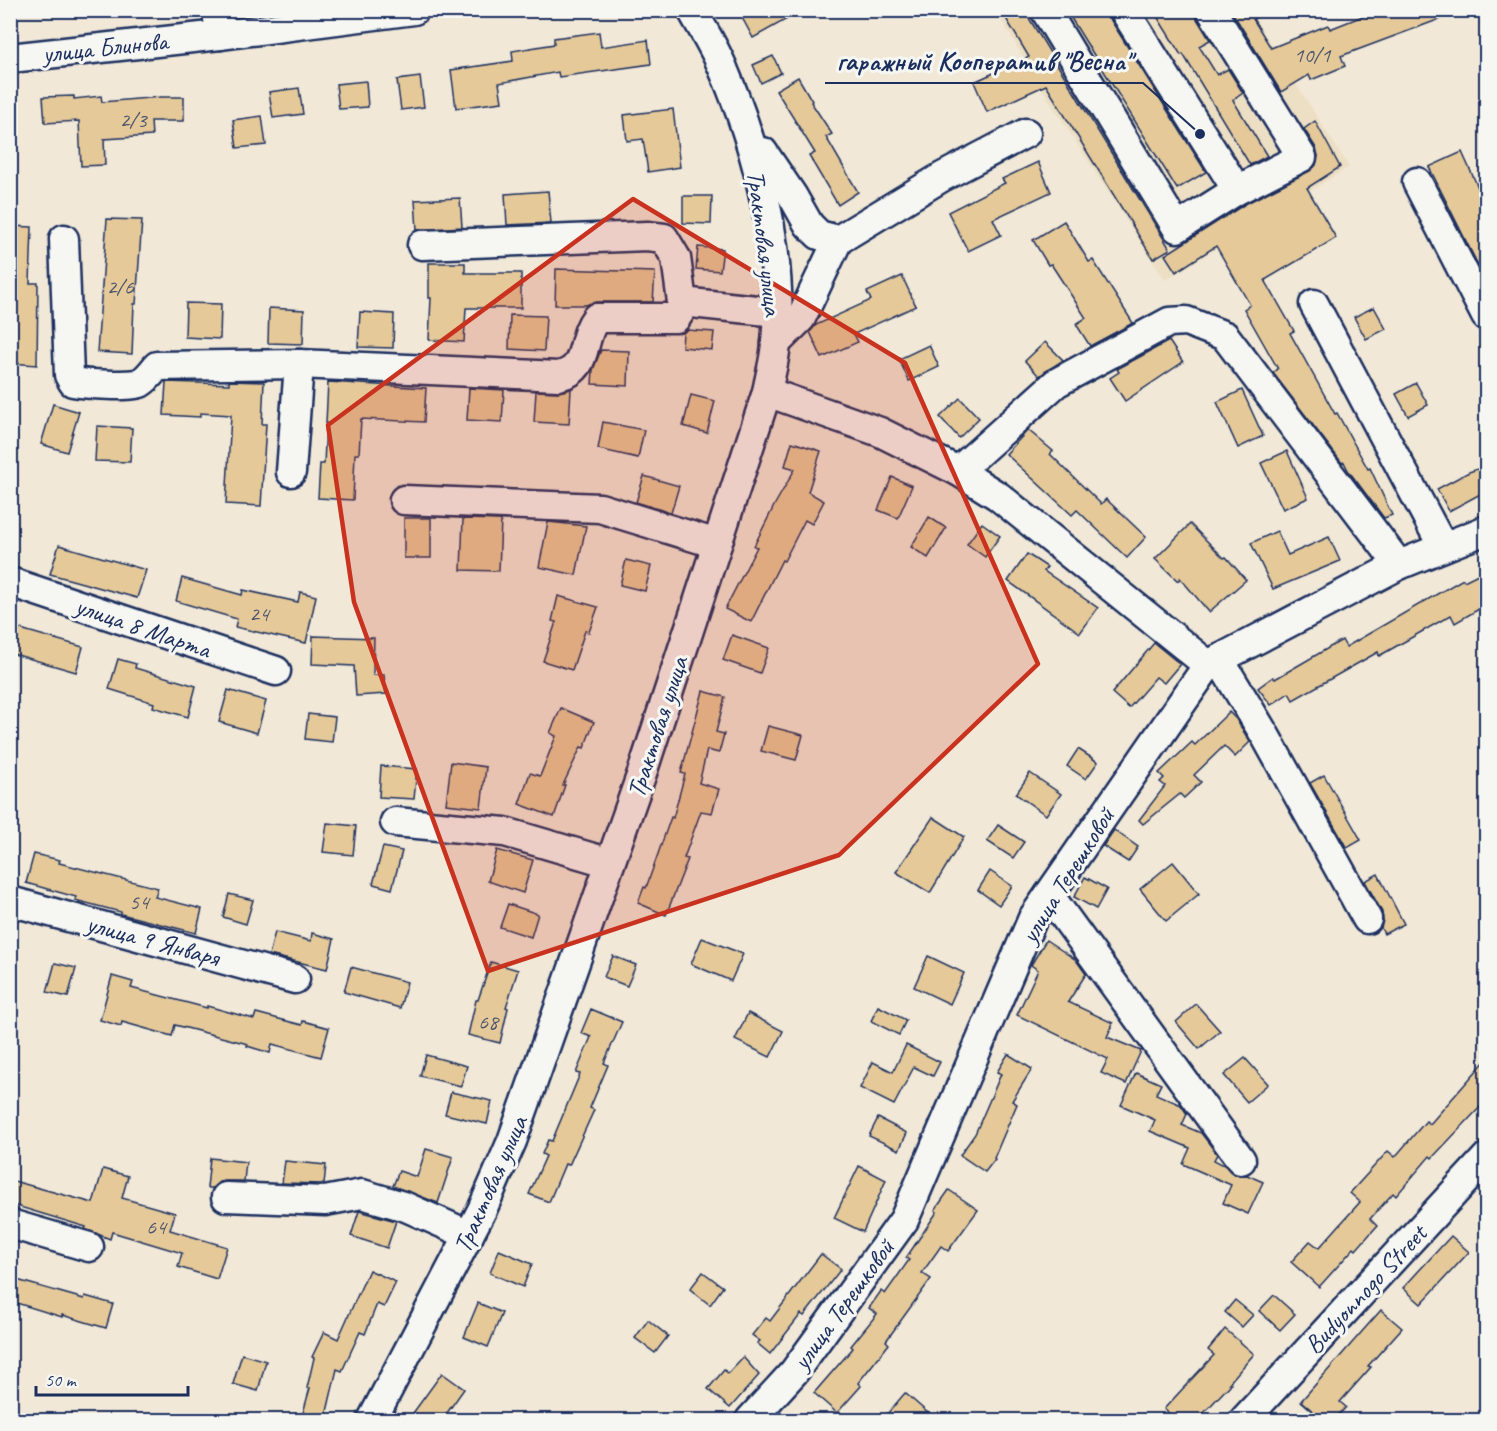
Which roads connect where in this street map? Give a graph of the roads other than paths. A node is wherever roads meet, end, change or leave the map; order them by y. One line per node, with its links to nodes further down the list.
1 (414, 10): 6 (street, улица Блинова)
2 (692, 10): 9 (street, Трактовая улица)
3 (1045, 10): 11 (street)
4 (1124, 10): 11 (street)
5 (1211, 10): 11 (street)
6 (218, 23): 7 (street, улица Блинова)
7 (10, 58)
8 (1026, 133): 13 (street)
9 (754, 152): 13 (street); 17 (street, Трактовая улица)
10 (1417, 182): 18 (street)
11 (1237, 190)
12 (64, 239): 20 (street)
13 (838, 240): 19 (street)
14 (422, 245): 15 (street)
15 (681, 302): 17 (street); 20 (street)
16 (1314, 304): 27 (street)
17 (776, 312): 19 (street, Трактовая улица)
18 (1486, 316)
19 (776, 343): 21 (street, Трактовая улица)
20 (299, 364): 23 (street)
21 (767, 392): 22 (street); 26 (street, Трактовая улица)
22 (958, 471): 28 (street); 30 (street)
23 (291, 472)
24 (404, 500): 26 (street)
25 (1486, 530): 27 (street, улица Терешковой)
26 (717, 544): 33 (street, Трактовая улица)
27 (1443, 547): 28 (street, улица Терешковой)
28 (1399, 565): 30 (street, улица Терешковой)
29 (10, 582): 31 (street, улица 8 Марта)
30 (1213, 662): 34 (street, улица Терешковой); 36 (street)
31 (276, 671)
32 (395, 822): 33 (street)
33 (610, 863): 42 (street, Трактовая улица)
34 (1049, 895): 39 (street); 45 (street, улица Терешковой)
35 (10, 900): 37 (street, улица 9 Января)
36 (1367, 919)
37 (295, 979)
38 (1486, 1158): 46 (street, Budyonnogo Street)
39 (1241, 1160)
40 (226, 1197): 42 (street)
41 (10, 1224): 43 (street)
42 (469, 1235): 44 (street, Трактовая улица)
43 (89, 1247)
44 (372, 1420)
45 (750, 1420)
46 (1244, 1420)

